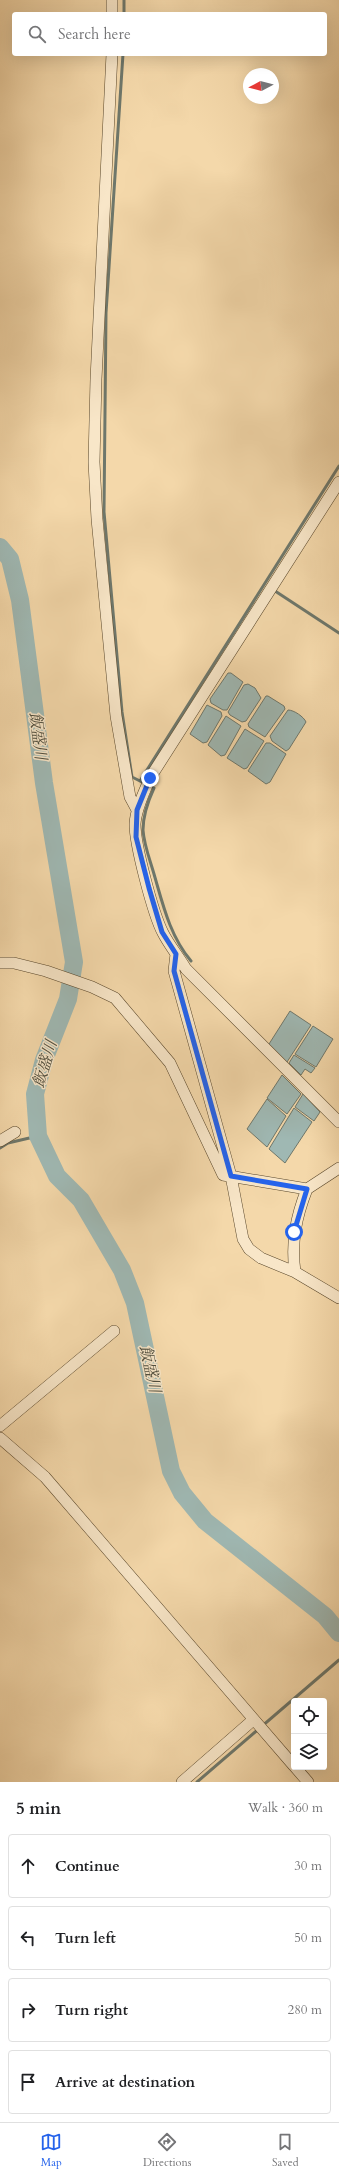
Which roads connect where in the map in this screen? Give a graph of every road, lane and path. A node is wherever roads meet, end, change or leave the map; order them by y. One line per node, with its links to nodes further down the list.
1 (112, 0): 2 (street)
2 (112, 12)
3 (112, 56): 5 (street)
4 (339, 482): 5 (street)
5 (137, 810): 6 (street)
6 (176, 954): 8 (street); 12 (street)
7 (0, 963): 12 (street)
8 (339, 1122)
9 (15, 1132): 10 (street)
10 (0, 1141)
11 (339, 1168): 13 (street)
12 (231, 1176): 13 (street); 14 (street)
13 (307, 1189): 14 (street)
14 (295, 1272): 15 (street)
15 (339, 1298)
16 (114, 1330): 17 (street)
17 (0, 1426)
18 (0, 1438): 19 (street)
19 (253, 1720): 20 (street); 22 (street)
20 (291, 1762)
21 (298, 1770): 23 (street)
22 (182, 1782)
23 (308, 1782)

